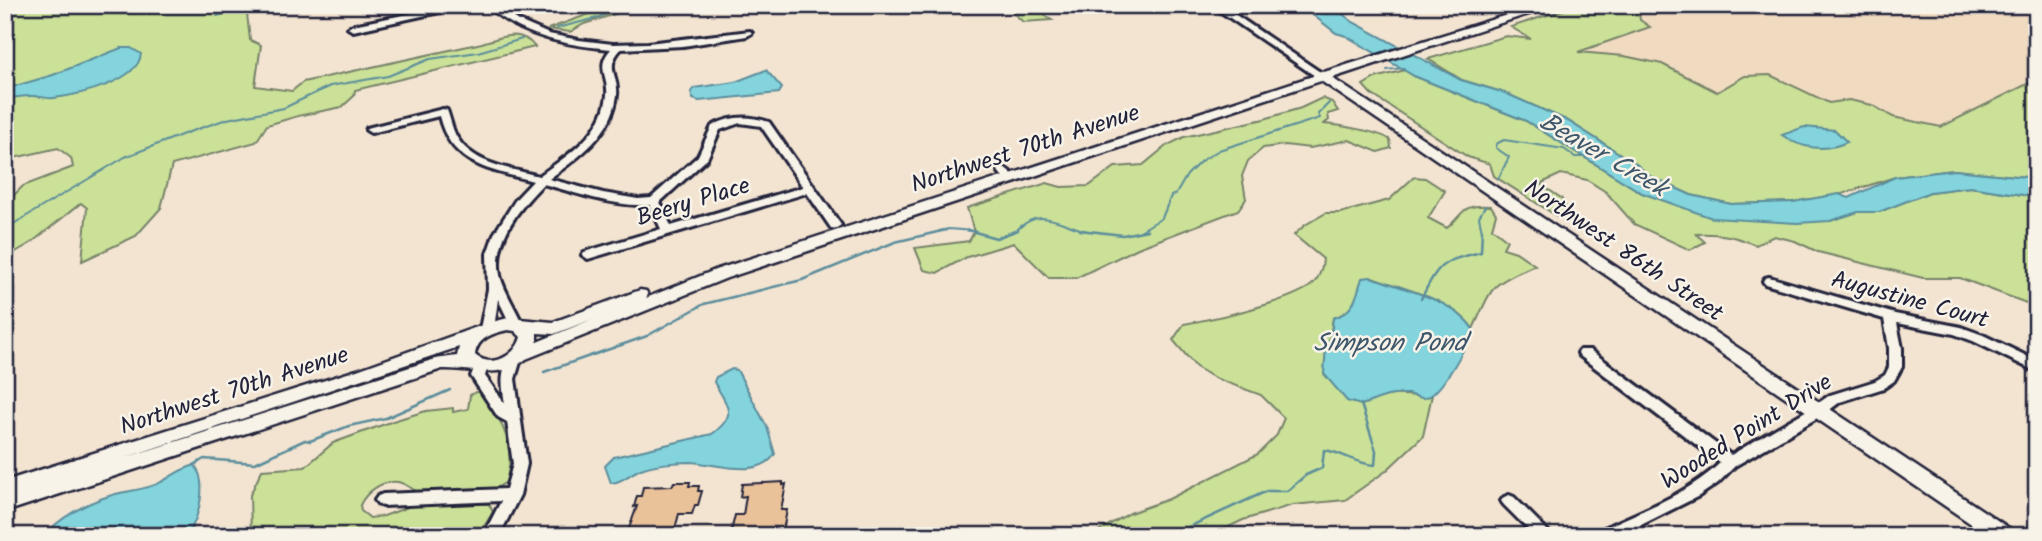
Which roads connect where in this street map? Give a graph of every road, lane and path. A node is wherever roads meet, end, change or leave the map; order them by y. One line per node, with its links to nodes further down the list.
1 (468, 5): 6 (street)
2 (490, 5): 9 (street)
3 (1215, 5): 10 (street, Northwest 86th Street)
4 (1523, 5): 8 (main road, Northwest 70th Avenue)
5 (1551, 5): 8 (main road, Northwest 70th Avenue)
6 (354, 28)
7 (747, 33): 9 (street)
8 (1420, 42): 10 (main road, Northwest 70th Avenue)
9 (619, 46): 13 (street)
10 (1319, 74): 12 (main road, Northwest 70th Avenue); 28 (main road, Northwest 86th Street)
11 (370, 130): 13 (street)
12 (1007, 175): 16 (main road, Northwest 70th Avenue); 25 (main road, Northwest 70th Avenue)
13 (542, 179): 15 (street); 19 (street)
14 (810, 188): 15 (street); 16 (street); 17 (street, Beery Place)
15 (654, 201): 17 (street)
16 (835, 225): 22 (main road, Northwest 70th Avenue)
17 (667, 231): 18 (street, Beery Place)
18 (588, 255)
19 (495, 277): 22 (street); 23 (street)
20 (1769, 281): 21 (street, Augustine Court)
21 (1894, 318): 27 (street, Augustine Court); 28 (street, Wooded Point Drive)
22 (519, 326): 23 (main road, Northwest 70th Avenue); 25 (main road)
23 (482, 332): 26 (main road); 31 (main road, Northwest 70th Avenue)
24 (1585, 353): 30 (street)
25 (517, 357): 26 (main road, Northwest 70th Avenue); 29 (street)
26 (475, 364): 29 (street); 35 (main road, Northwest 70th Avenue)
27 (2037, 367)
28 (1819, 411): 30 (street, Wooded Point Drive); 39 (main road, Northwest 86th Street)
29 (511, 418): 32 (street)
30 (1730, 462): 38 (street, Wooded Point Drive)
31 (5, 489)
32 (512, 495): 33 (street); 36 (street)
33 (383, 499)
34 (1509, 501): 37 (street)
35 (5, 504)
36 (491, 536)
37 (1545, 536)
38 (1604, 536)
39 (2005, 536)

